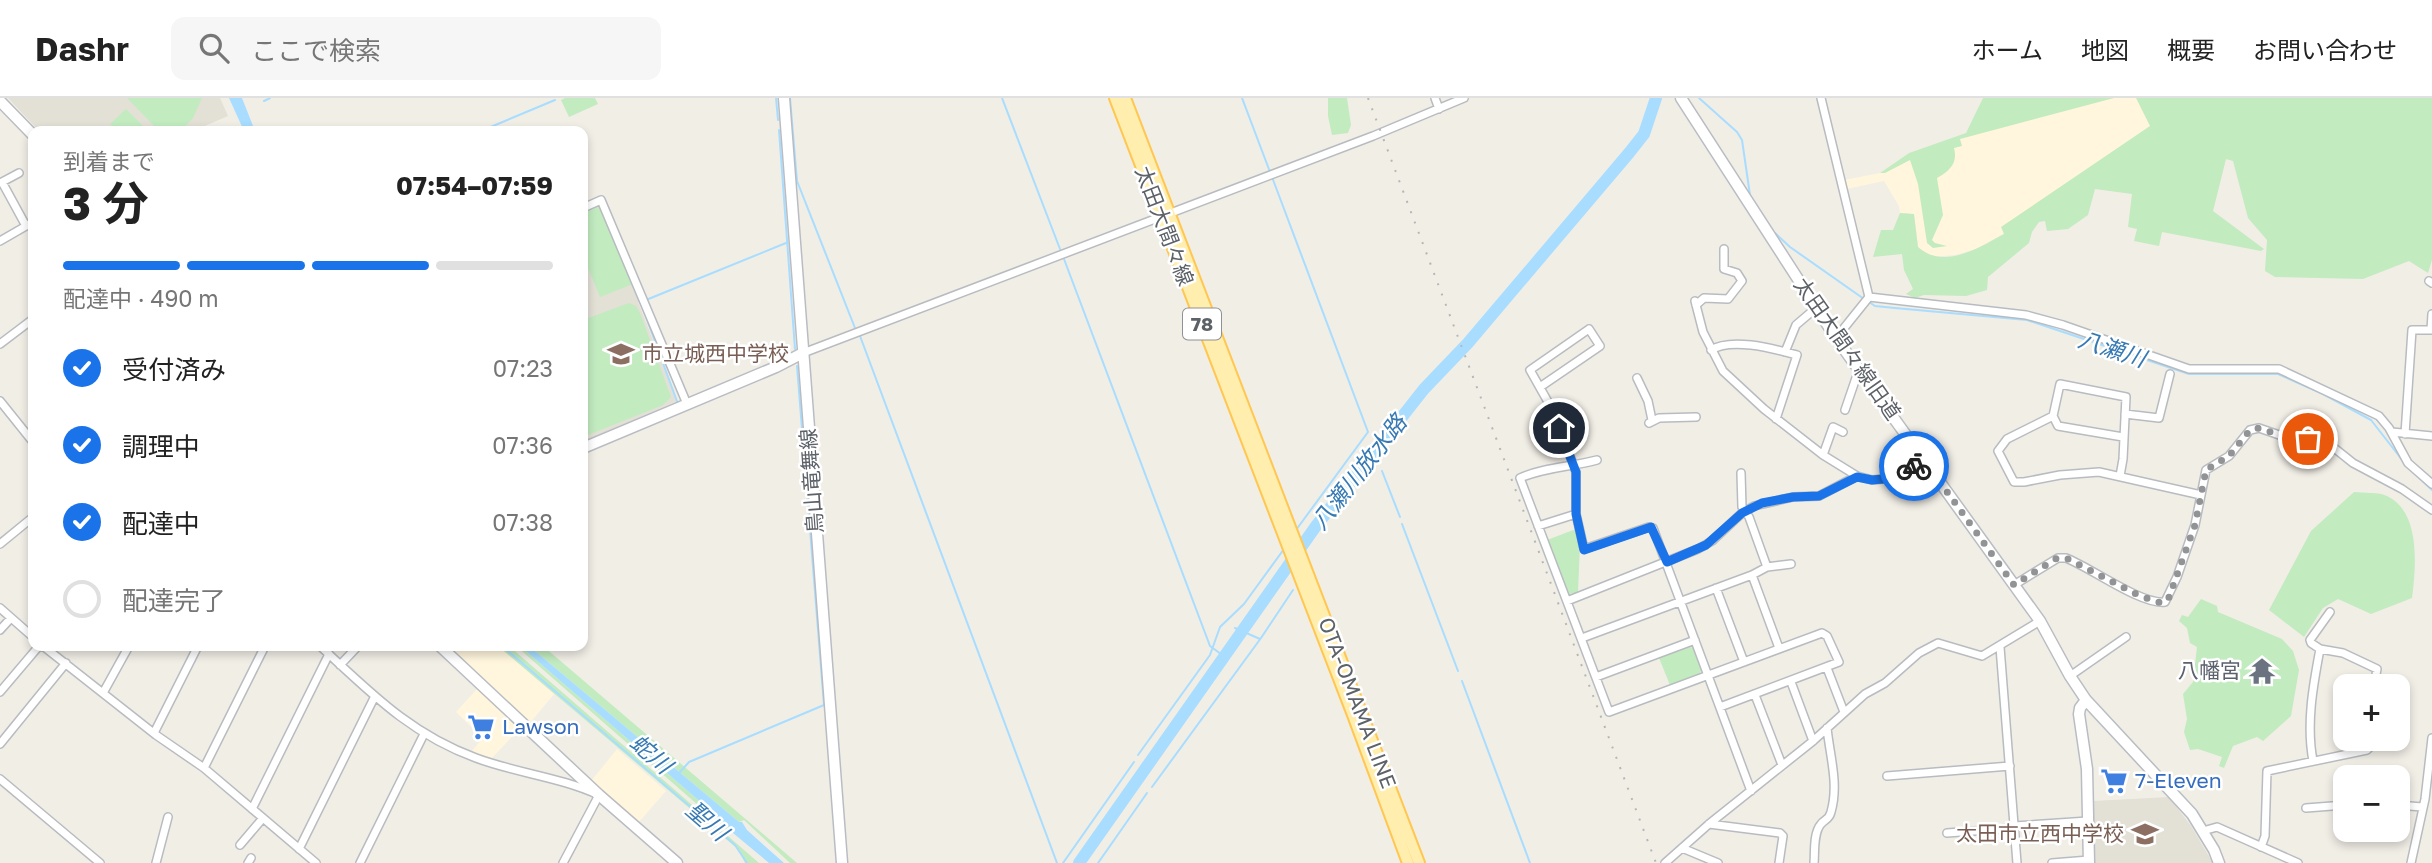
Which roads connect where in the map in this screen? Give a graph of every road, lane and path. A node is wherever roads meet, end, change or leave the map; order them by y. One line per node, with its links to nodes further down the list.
1 (784, 98): 27 (street, 鳥山竜舞線)
2 (1115, 98): 13 (main road, 太田大間々線 / 78)
3 (1125, 98): 13 (main road, 太田大間々線 / 78)
4 (1435, 98): 9 (street)
5 (1464, 98): 9 (street)
6 (1681, 98): 19 (street, 太田大間々線旧道)
7 (1821, 98): 18 (street)
8 (0, 101): 10 (street)
9 (1440, 108): 13 (street)
10 (28, 130)
11 (19, 173): 14 (street)
12 (588, 206): 33 (street)
13 (1166, 214): 27 (street); 61 (main road, 太田大間々線 / 78)
14 (28, 221)
15 (28, 225): 16 (street)
16 (0, 241)
17 (1724, 249): 25 (street)
18 (1869, 297): 23 (street); 40 (street)
19 (1816, 308): 23 (street, 太田大間々線旧道); 26 (street)
20 (2432, 314): 22 (street)
21 (28, 323): 24 (street)
22 (2431, 330): 41 (street)
23 (1836, 338): 28 (street, 太田大間々線旧道)
24 (0, 344)
25 (1711, 350): 26 (street); 38 (street)
26 (1785, 352): 38 (street)
27 (803, 353): 33 (street); 147 (street, 鳥山竜舞線)
28 (1861, 371): 34 (street); 48 (street, 太田大間々線旧道)
29 (2170, 374): 35 (street)
30 (1637, 378): 37 (street)
31 (1540, 387): 31 (street); 49 (street)
32 (0, 401): 42 (street)
33 (687, 404): 45 (street)
34 (1845, 410)
35 (2125, 414): 36 (street); 43 (street)
36 (2053, 416): 43 (street); 51 (street)
37 (1696, 417)
38 (1776, 419): 46 (street)
39 (1843, 432): 46 (street)
40 (2392, 432): 41 (street); 53 (street)
41 (2405, 433): 44 (street)
42 (28, 436)
43 (2123, 436): 51 (street)
44 (2432, 436)
45 (588, 446)
46 (1823, 455): 52 (street)
47 (1597, 460): 49 (street)
48 (1925, 461): 52 (street); 67 (street, 太田大間々線旧道)
49 (1574, 466): 57 (street); 59 (street)
50 (1741, 473): 56 (street)
51 (2120, 476): 54 (street)
52 (1857, 477): 56 (street)
53 (2432, 484)
54 (2201, 495): 55 (street); 67 (street)
55 (2432, 510)
56 (1745, 511): 62 (street); 64 (street)
57 (1576, 514): 59 (street); 62 (street)
58 (28, 521): 60 (street)
59 (1538, 526): 69 (street)
60 (0, 544)
61 (1292, 546): 65 (main road, OTA-OMAMA LINE / 78)
62 (1667, 562): 69 (street); 70 (street)
63 (1791, 564): 64 (street)
64 (1767, 567): 66 (street)
65 (1301, 568): 148 (main road, OTA-OMAMA LINE / 78); 149 (main road, OTA-OMAMA LINE / 78)
66 (1752, 575): 68 (street); 81 (street)
67 (2014, 585): 74 (street, 太田大間々線旧道)
68 (1716, 588): 70 (street); 92 (street)
69 (1567, 601): 78 (street)
70 (1680, 601): 78 (street); 79 (street)
71 (0, 608): 73 (street)
72 (2330, 612): 82 (street)
73 (11, 618): 75 (street); 76 (street)
74 (2040, 621): 80 (street); 98 (street, 太田大間々線旧道)
75 (0, 630)
76 (28, 633)
77 (2126, 637): 98 (street)
78 (1581, 638): 99 (street)
79 (1695, 640): 97 (street); 99 (street)
80 (2000, 647): 107 (street); 117 (street)
81 (1779, 648): 92 (street); 95 (street)
82 (2320, 649): 96 (street); 115 (street)
83 (37, 651): 101 (street)
84 (48, 651): 93 (street)
85 (126, 651): 102 (street)
86 (195, 651): 109 (street)
87 (262, 651): 118 (street)
88 (326, 651): 91 (street)
89 (353, 651): 94 (street)
90 (445, 651): 122 (street)
91 (329, 654): 94 (street); 127 (street)
92 (1744, 662): 97 (street)
93 (66, 663): 102 (street); 112 (street)
94 (340, 665): 104 (street)
95 (1827, 668): 100 (street); 107 (street)
96 (2376, 674)
97 (1708, 675): 99 (street); 106 (street)
98 (2070, 676): 105 (street, 太田大間々線旧道)
99 (1596, 677)
100 (1791, 681): 103 (street); 113 (street)
101 (0, 692)
102 (103, 693): 109 (street)
103 (1755, 695): 106 (street); 116 (street)
104 (374, 698): 110 (street); 138 (street)
105 (2086, 700): 130 (street); 133 (street, 太田大間々線旧道)
106 (1720, 707): 121 (street)
107 (1844, 712): 108 (street)
108 (1827, 729): 113 (street); 153 (street)
109 (154, 733): 118 (street)
110 (424, 734): 122 (street); 144 (street)
111 (2432, 738): 125 (street)
112 (1, 739)
113 (1813, 741): 116 (street)
114 (2362, 751): 115 (street)
115 (2314, 761): 136 (street)
116 (1782, 765): 121 (street)
117 (2010, 766): 119 (street); 132 (street)
118 (204, 768): 127 (street)
119 (1887, 776)
120 (0, 779): 141 (street)
121 (1751, 791): 131 (street)
122 (599, 795): 145 (street); 146 (street)
123 (2333, 806): 126 (street)
124 (2410, 806): 125 (street)
125 (2422, 807): 158 (street)
126 (2306, 808)
127 (252, 809): 129 (street)
128 (168, 817): 142 (street)
129 (263, 818): 135 (street); 138 (street)
130 (2088, 821): 132 (street); 139 (street)
131 (1709, 824): 137 (street); 152 (street)
132 (2014, 827): 134 (street); 154 (street)
133 (2203, 831): 136 (street); 156 (street, 太田大間々線旧道)
134 (1947, 833)
135 (240, 845)
136 (2261, 847): 140 (street)
137 (1682, 848): 150 (street); 151 (street)
138 (299, 849): 143 (street)
139 (2089, 861): 155 (street)
140 (2287, 861): 157 (street)
141 (100, 863)
142 (156, 863)
143 (316, 863)
144 (360, 863)
145 (563, 863)
146 (677, 863)
147 (842, 863)
148 (1408, 863)
149 (1419, 863)
150 (1665, 863)
151 (1718, 863)
152 (1779, 863)
153 (1814, 863)
154 (2017, 863)
155 (2052, 863)
156 (2219, 863)
157 (2298, 863)
158 (2411, 863)

